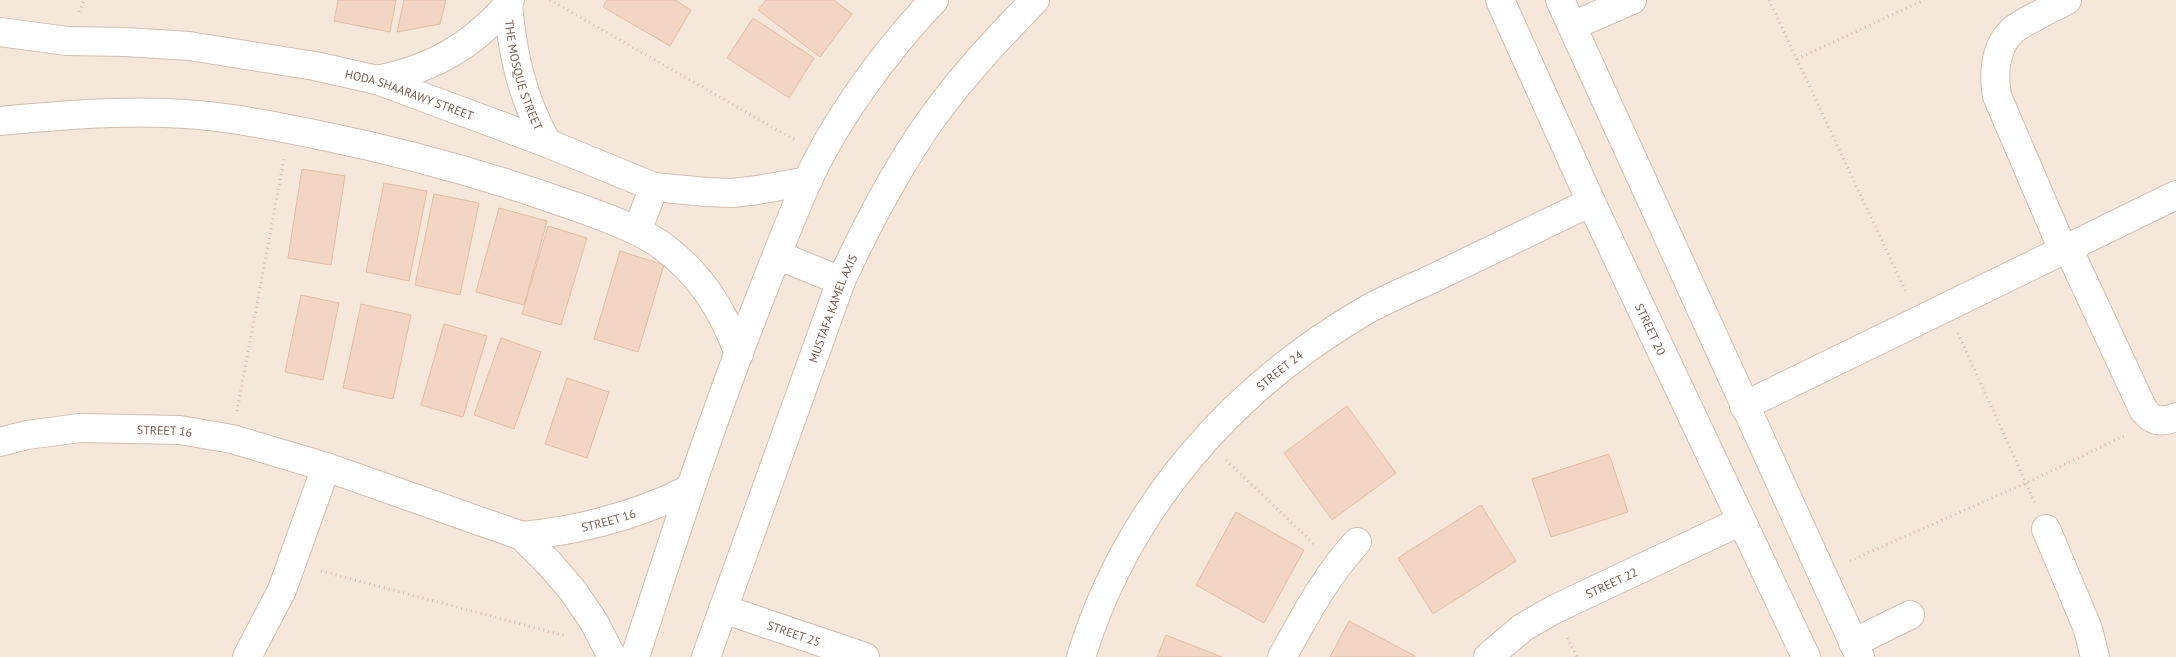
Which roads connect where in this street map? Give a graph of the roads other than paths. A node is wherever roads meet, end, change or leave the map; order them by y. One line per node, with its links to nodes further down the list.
1 (934, 0): 13 (street)
2 (1035, 0): 20 (street, MUSTAFA KAMEL AXIS)
3 (1500, 0): 16 (street, STREET 20)
4 (1560, 0): 8 (street)
5 (1632, 0): 8 (street)
6 (2068, 0): 18 (street)
7 (509, 2): 10 (street, THE MOSQUE STREET); 12 (street, THE MOSQUE STREET)
8 (1572, 26): 22 (street)
9 (0, 32): 10 (street, HODA SHAARAWY STREET)
10 (377, 80): 12 (street, HODA SHAARAWY STREET)
11 (0, 122): 17 (street)
12 (547, 143): 14 (street, HODA SHAARAWY STREET)
13 (808, 181): 14 (street, HODA SHAARAWY STREET); 19 (street)
14 (654, 187): 17 (street)
15 (2176, 195): 18 (street)
16 (1591, 202): 27 (street, STREET 20); 39 (street, STREET 24)
17 (637, 231): 21 (street)
18 (2065, 249): 22 (street); 23 (street)
19 (777, 255): 20 (street); 21 (street)
20 (841, 281): 31 (street, MUSTAFA KAMEL AXIS)
21 (738, 354): 26 (street)
22 (1744, 406): 33 (street)
23 (2166, 418)
24 (0, 442): 25 (street, STREET 16)
25 (326, 467): 29 (street, STREET 16); 35 (street)
26 (690, 489): 29 (street, STREET 16); 36 (street)
27 (1742, 521): 41 (street, STREET 22); 42 (street, STREET 20)
28 (2046, 529): 43 (street)
29 (522, 536): 34 (street, STREET 16)
30 (1357, 542): 40 (street)
31 (723, 609): 37 (street, MUSTAFA KAMEL AXIS); 38 (street, STREET 25)
32 (1910, 615): 33 (street)
33 (1857, 650)
34 (610, 652)
35 (248, 657)
36 (635, 657)
37 (706, 657)
38 (865, 657)
39 (1081, 657)
40 (1282, 657)
41 (1488, 657)
42 (1806, 657)
43 (2095, 657)

